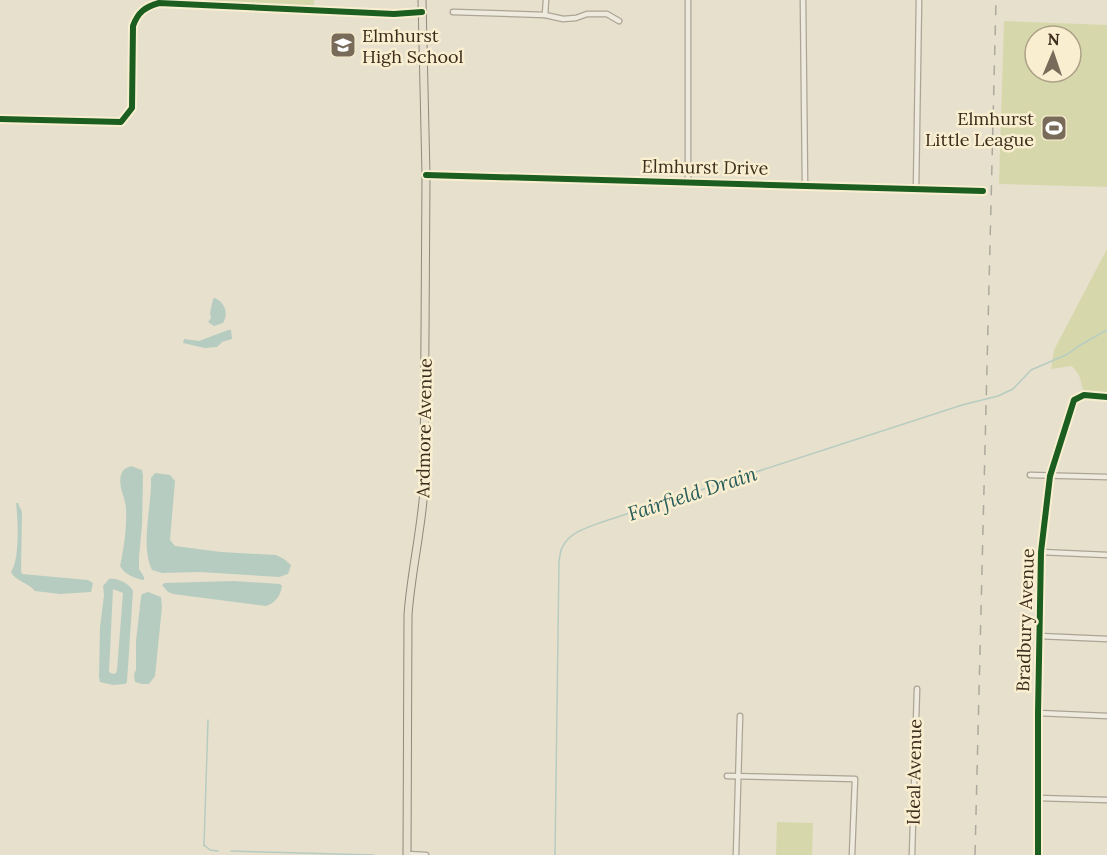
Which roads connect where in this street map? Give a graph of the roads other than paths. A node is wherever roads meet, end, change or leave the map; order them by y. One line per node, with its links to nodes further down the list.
1 (422, 0): 6 (main road, Ardmore Avenue)
2 (546, 0): 8 (street)
3 (688, 0): 12 (street)
4 (803, 0): 13 (street)
5 (919, 0): 14 (street)
6 (422, 12): 10 (street); 11 (main road, Ardmore Avenue)
7 (453, 12): 8 (street)
8 (545, 15): 9 (street)
9 (619, 21)
10 (0, 119)
11 (426, 175): 12 (street, Elmhurst Drive); 32 (main road, Ardmore Avenue)
12 (688, 182): 13 (street, Elmhurst Drive)
13 (805, 184): 14 (street, Elmhurst Drive)
14 (916, 190): 15 (street, Elmhurst Drive)
15 (983, 191)
16 (1107, 397): 18 (street, Bradbury Avenue)
17 (1030, 475): 18 (street)
18 (1050, 476): 19 (street); 20 (street, Bradbury Avenue)
19 (1107, 477)
20 (1041, 552): 21 (street); 22 (street, Bradbury Avenue)
21 (1107, 555)
22 (1039, 636): 23 (street); 25 (street, Bradbury Avenue)
23 (1107, 639)
24 (916, 689): 36 (street, Ideal Avenue)
25 (1038, 713): 27 (street); 30 (street, Bradbury Avenue)
26 (740, 716): 29 (street)
27 (1107, 716)
28 (727, 776): 29 (street)
29 (738, 777): 34 (street); 35 (street)
30 (1038, 798): 31 (street); 37 (street, Bradbury Avenue)
31 (1107, 800)
32 (407, 855): 33 (street)
33 (426, 855)
34 (736, 855)
35 (852, 855)
36 (912, 855)
37 (1038, 855)

